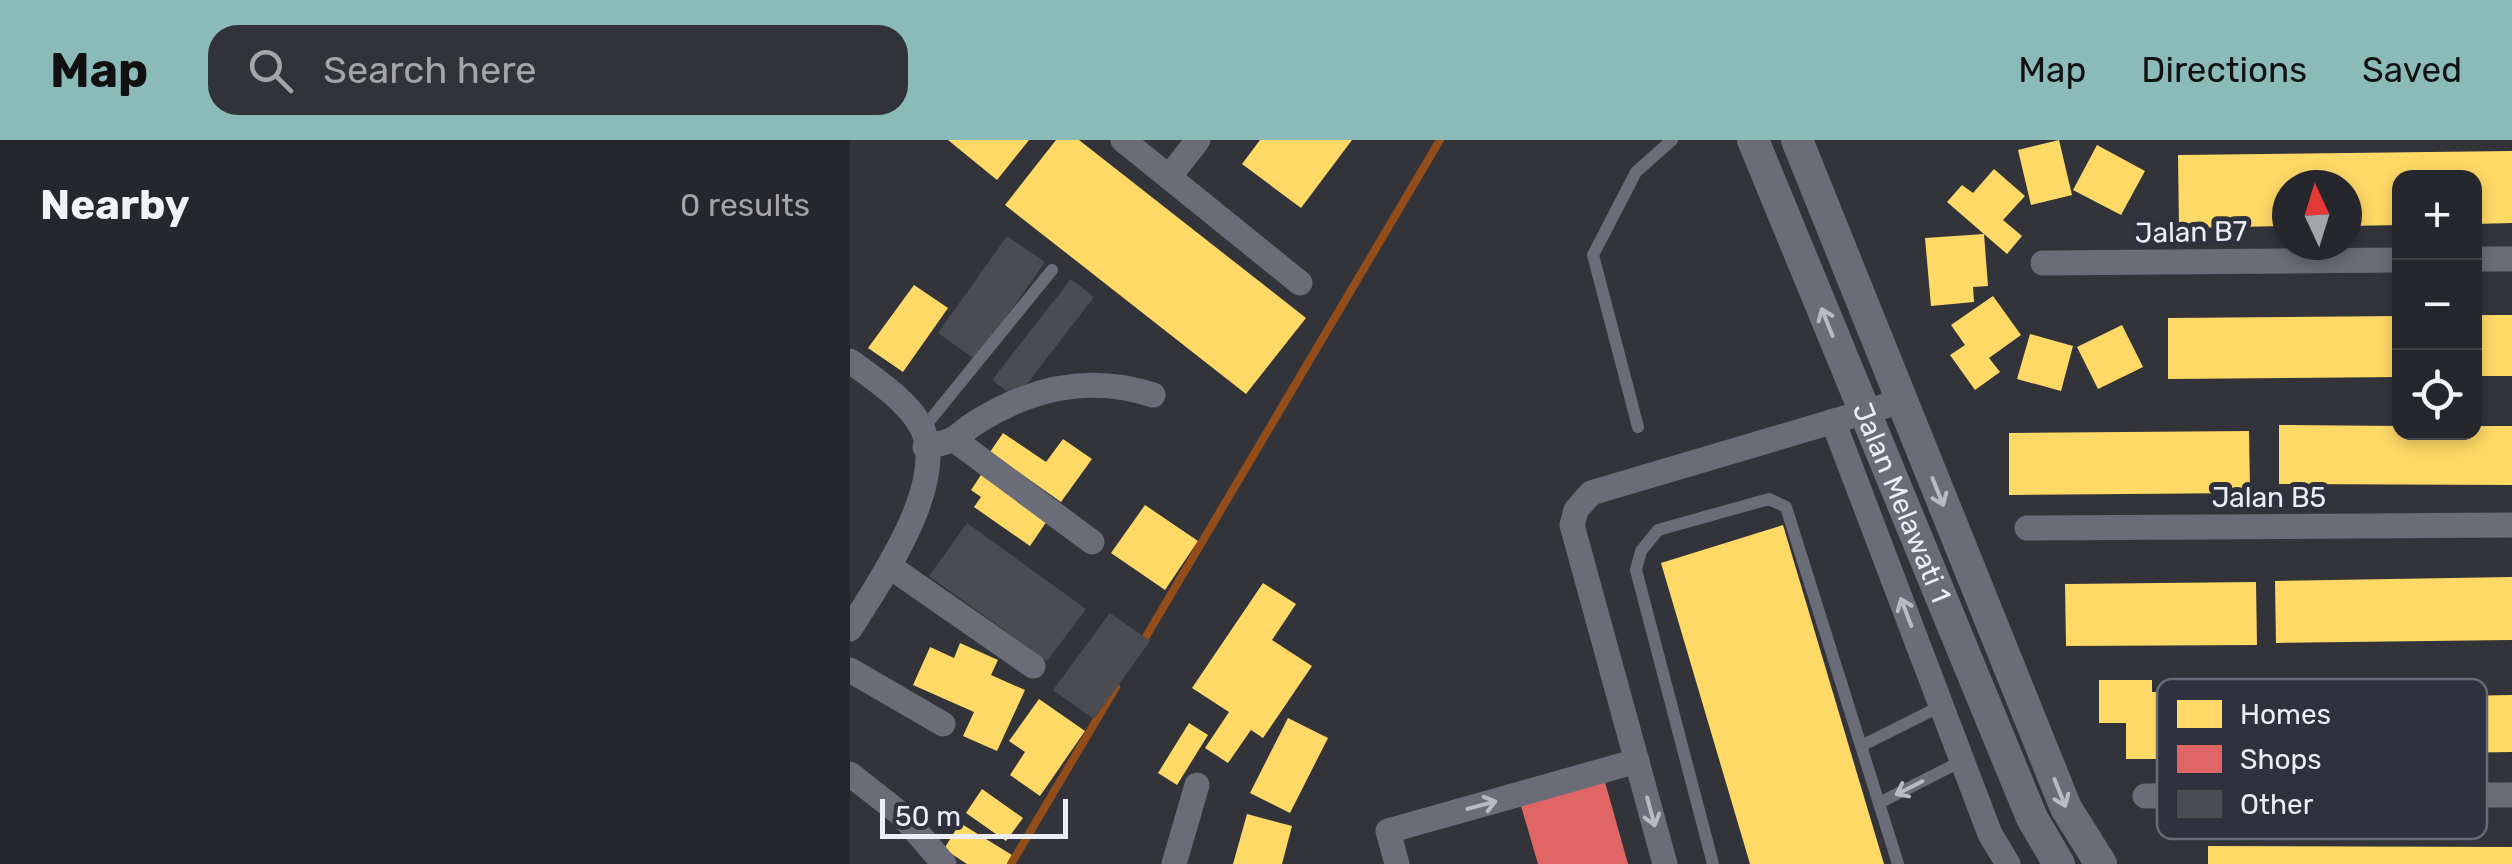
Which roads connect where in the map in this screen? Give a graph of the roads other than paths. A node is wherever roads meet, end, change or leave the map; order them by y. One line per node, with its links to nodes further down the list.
1 (1124, 140): 6 (street)
2 (1198, 140): 6 (street)
3 (1672, 140): 17 (lane)
4 (1753, 140): 16 (street, Jalan Melawati 1, one-way to 4)
5 (1796, 140): 15 (street, Jalan Melawati 1)
6 (1170, 177): 12 (street)
7 (2482, 259): 8 (street)
8 (2512, 259)
9 (2392, 260): 10 (street, Jalan B7)
10 (2043, 263)
11 (1052, 270): 18 (lane)
12 (1300, 284)
13 (850, 361): 18 (street)
14 (1153, 395): 19 (street)
15 (1902, 401): 16 (street); 46 (street, Jalan Melawati 1, one-way to 46)
16 (1849, 416): 25 (street, Jalan Melawati 1); 28 (street, one-way to 16); 31 (street)
17 (1638, 427)
18 (924, 438): 19 (street); 23 (street)
19 (956, 441): 22 (street)
20 (2512, 525): 21 (street, Jalan B5)
21 (2027, 528)
22 (1092, 542)
23 (890, 566): 24 (street); 26 (street)
24 (850, 629)
25 (1956, 633): 28 (street); 45 (street, Jalan Melawati 1)
26 (1033, 666)
27 (850, 670): 29 (street)
28 (1938, 698): 30 (lane); 32 (street)
29 (942, 724)
30 (1861, 746): 37 (lane); 42 (lane)
31 (1637, 761): 40 (street, one-way to 31); 41 (street, one-way to 41)
32 (1962, 762): 37 (lane, one-way to 37); 44 (street)
33 (850, 774): 38 (street)
34 (1197, 785): 39 (street)
35 (2145, 796): 36 (street)
36 (2157, 796)
37 (1879, 803): 43 (lane)
38 (944, 864)
39 (1174, 864)
40 (1397, 864)
41 (1665, 864)
42 (1713, 864)
43 (1898, 864)
44 (2008, 864)
45 (2059, 864)
46 (2101, 864)

